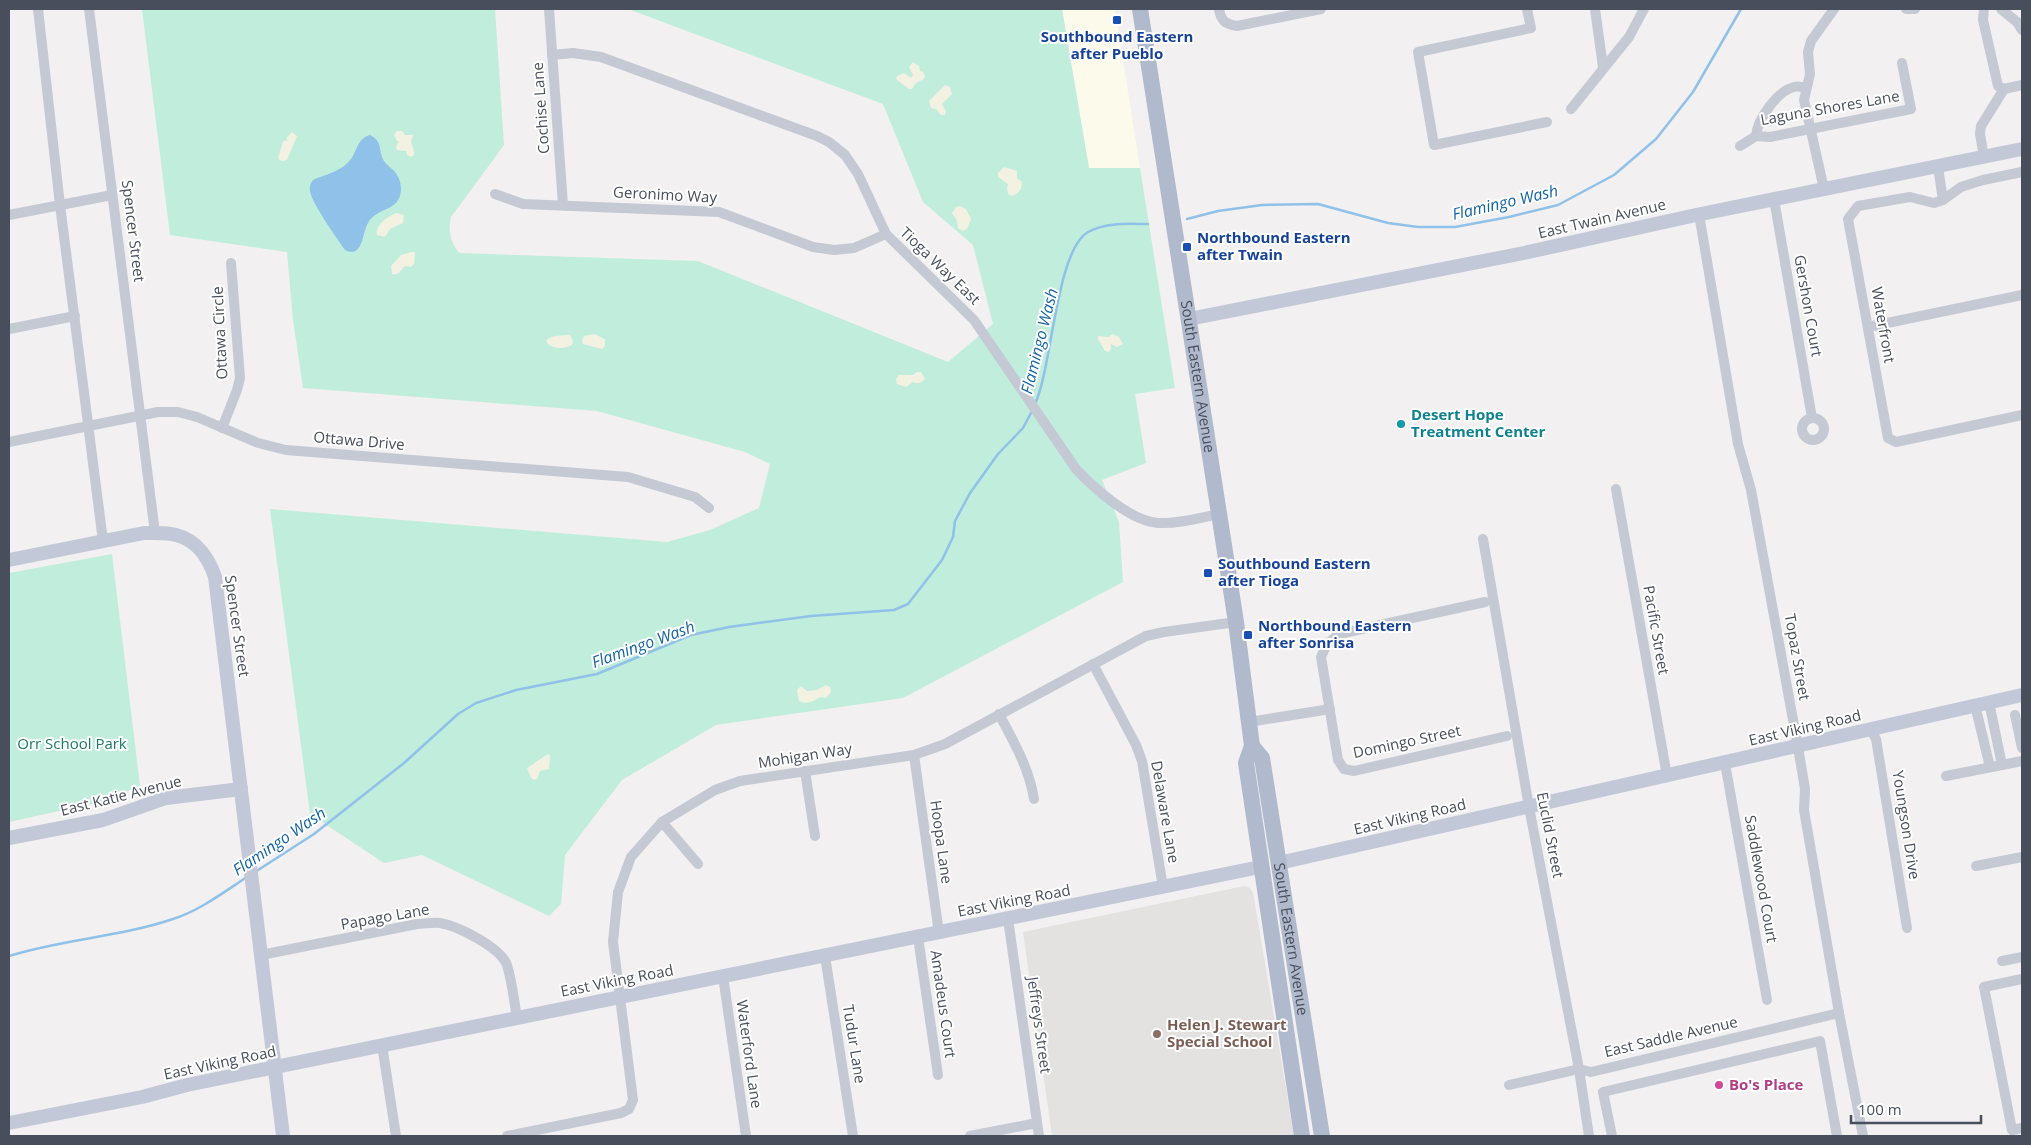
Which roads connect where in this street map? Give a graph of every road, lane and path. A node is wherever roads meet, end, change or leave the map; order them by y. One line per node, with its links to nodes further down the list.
1 (38, 9): 36 (street)
2 (89, 9): 33 (street, Spencer Street)
3 (549, 9): 16 (street, Cochise Lane)
4 (1140, 9): 44 (main road, South Eastern Avenue)
5 (1219, 9): 6 (street)
6 (1321, 9)
7 (1527, 9): 23 (street)
8 (1596, 9): 18 (street)
9 (1644, 9): 18 (street)
10 (1834, 9): 20 (street)
11 (1906, 9): 12 (street)
12 (1914, 9)
13 (1984, 9): 21 (street)
14 (2001, 9): 15 (street)
15 (2022, 30)
16 (552, 54): 37 (street, Cochise Lane); 40 (street, Tioga Way East)
17 (1902, 63): 24 (street, Laguna Shores Lane)
18 (1603, 67): 22 (street)
19 (2022, 85): 21 (street)
20 (1806, 88): 24 (street); 25 (street)
21 (2004, 89): 28 (street)
22 (1571, 109)
23 (1547, 122)
24 (1810, 129): 25 (street, Laguna Shores Lane); 31 (street)
25 (1756, 136): 26 (street, Laguna Shores Lane)
26 (1740, 146)
27 (2022, 149): 28 (street, East Twain Avenue)
28 (1984, 157): 29 (street, East Twain Avenue)
29 (1938, 167): 31 (street, East Twain Avenue); 35 (street)
30 (2022, 172): 35 (street)
31 (1824, 189): 34 (street, East Twain Avenue)
32 (495, 194): 37 (street, Geronimo Way)
33 (112, 195): 36 (street); 48 (street, Spencer Street)
34 (1774, 199): 38 (street, East Twain Avenue); 49 (street, Gershon Court)
35 (1943, 200): 45 (street, Waterfront)
36 (60, 205): 39 (street); 43 (street)
37 (563, 205): 40 (street, Geronimo Way)
38 (1700, 214): 44 (street, East Twain Avenue); 72 (street, Topaz Street)
39 (9, 215)
40 (886, 234): 55 (street, Tioga Way East)
41 (231, 263): 51 (street, Ottawa Circle)
42 (2022, 295): 45 (street)
43 (76, 316): 46 (street); 50 (street)
44 (1189, 319): 55 (main road, South Eastern Avenue)
45 (1868, 328): 47 (street, Waterfront)
46 (9, 329)
47 (2022, 415)
48 (140, 416): 50 (street, Ottawa Drive); 51 (street, Ottawa Drive); 56 (street, Spencer Street)
49 (1812, 418)
50 (89, 426): 52 (street, Ottawa Drive); 58 (street)
51 (222, 428): 54 (street, Ottawa Drive)
52 (9, 442)
53 (1616, 489): 80 (street, Pacific Street)
54 (709, 508)
55 (1219, 514): 61 (main road, South Eastern Avenue)
56 (155, 533): 58 (street); 82 (street, Spencer Street)
57 (1484, 539): 84 (street, Euclid Street)
58 (103, 541): 59 (street)
59 (9, 560)
60 (1485, 602): 65 (street, Domingo Street)
61 (1236, 622): 62 (street, Mohigan Way); 68 (main road, South Eastern Avenue)
62 (1093, 664): 66 (street, Mohigan Way); 93 (street, Delaware Lane)
63 (2022, 695): 64 (street, East Viking Road)
64 (1982, 703): 69 (street, East Viking Road); 77 (street); 78 (street)
65 (1330, 709): 68 (street); 70 (street, Domingo Street)
66 (999, 714): 74 (street, Mohigan Way); 83 (street)
67 (2015, 715): 73 (street)
68 (1248, 722): 71 (main road, South Eastern Avenue)
69 (1870, 729): 72 (street, East Viking Road); 95 (street, Youngson Drive)
70 (1507, 736)
71 (1252, 746): 89 (main road, South Eastern Avenue); 92 (main road, South Eastern Avenue)
72 (1798, 747): 76 (street, East Viking Road); 106 (street, Topaz Street)
73 (2022, 748)
74 (914, 755): 79 (street, Mohigan Way); 96 (street, Hoopa Lane)
75 (2022, 761): 77 (street)
76 (1726, 763): 80 (street, East Viking Road); 105 (street, Saddlewood Court)
77 (2002, 765): 78 (street)
78 (1990, 767): 81 (street)
79 (805, 771): 85 (street, Mohigan Way); 86 (street)
80 (1667, 776): 84 (street, East Viking Road)
81 (1946, 776)
82 (241, 788): 87 (street, East Katie Avenue); 98 (street, Spencer Street)
83 (1034, 799)
84 (1529, 807): 89 (street, East Viking Road); 110 (street, Euclid Street)
85 (662, 822): 90 (street); 104 (street, Mohigan Way)
86 (815, 836)
87 (9, 838)
88 (2022, 857): 91 (street)
89 (1279, 863): 92 (street, East Viking Road); 124 (main road, South Eastern Avenue)
90 (698, 864)
91 (1976, 866)
92 (1260, 867): 93 (street, East Viking Road); 123 (main road, South Eastern Avenue)
93 (1163, 887): 94 (street, East Viking Road)
94 (1008, 918): 96 (street, East Viking Road); 114 (street, Jeffreys Street)
95 (1907, 928)
96 (939, 933): 97 (street, East Viking Road)
97 (918, 937): 99 (street, East Viking Road); 111 (street, Amadeus Court)
98 (261, 956): 107 (street, Papago Lane); 109 (street, Spencer Street)
99 (825, 956): 102 (street, East Viking Road); 120 (street, Tudur Lane)
100 (2022, 957): 101 (street)
101 (2002, 961)
102 (723, 976): 104 (street, East Viking Road); 119 (street, Waterford Lane)
103 (2022, 979): 115 (street)
104 (621, 997): 107 (street, East Viking Road); 118 (street, Mohigan Way)
105 (1767, 1000)
106 (1839, 1013): 110 (street, East Saddle Avenue); 128 (street, Topaz Street)
107 (517, 1018): 108 (street, East Viking Road)
108 (382, 1046): 109 (street, East Viking Road); 117 (street)
109 (275, 1067): 113 (street, East Viking Road); 116 (street, Spencer Street)
110 (1579, 1069): 112 (street, East Saddle Avenue); 125 (street, Euclid Street)
111 (938, 1075)
112 (1509, 1085)
113 (9, 1123)
114 (1037, 1123): 121 (street); 122 (street, Jeffreys Street)
115 (2022, 1128)
116 (283, 1136)
117 (396, 1136)
118 (507, 1136)
119 (746, 1136)
120 (853, 1136)
121 (970, 1136)
122 (1039, 1136)
123 (1302, 1136)
124 (1322, 1136)
125 (1589, 1136)
126 (1612, 1136): 127 (street)
127 (1836, 1136)
128 (1863, 1136)

